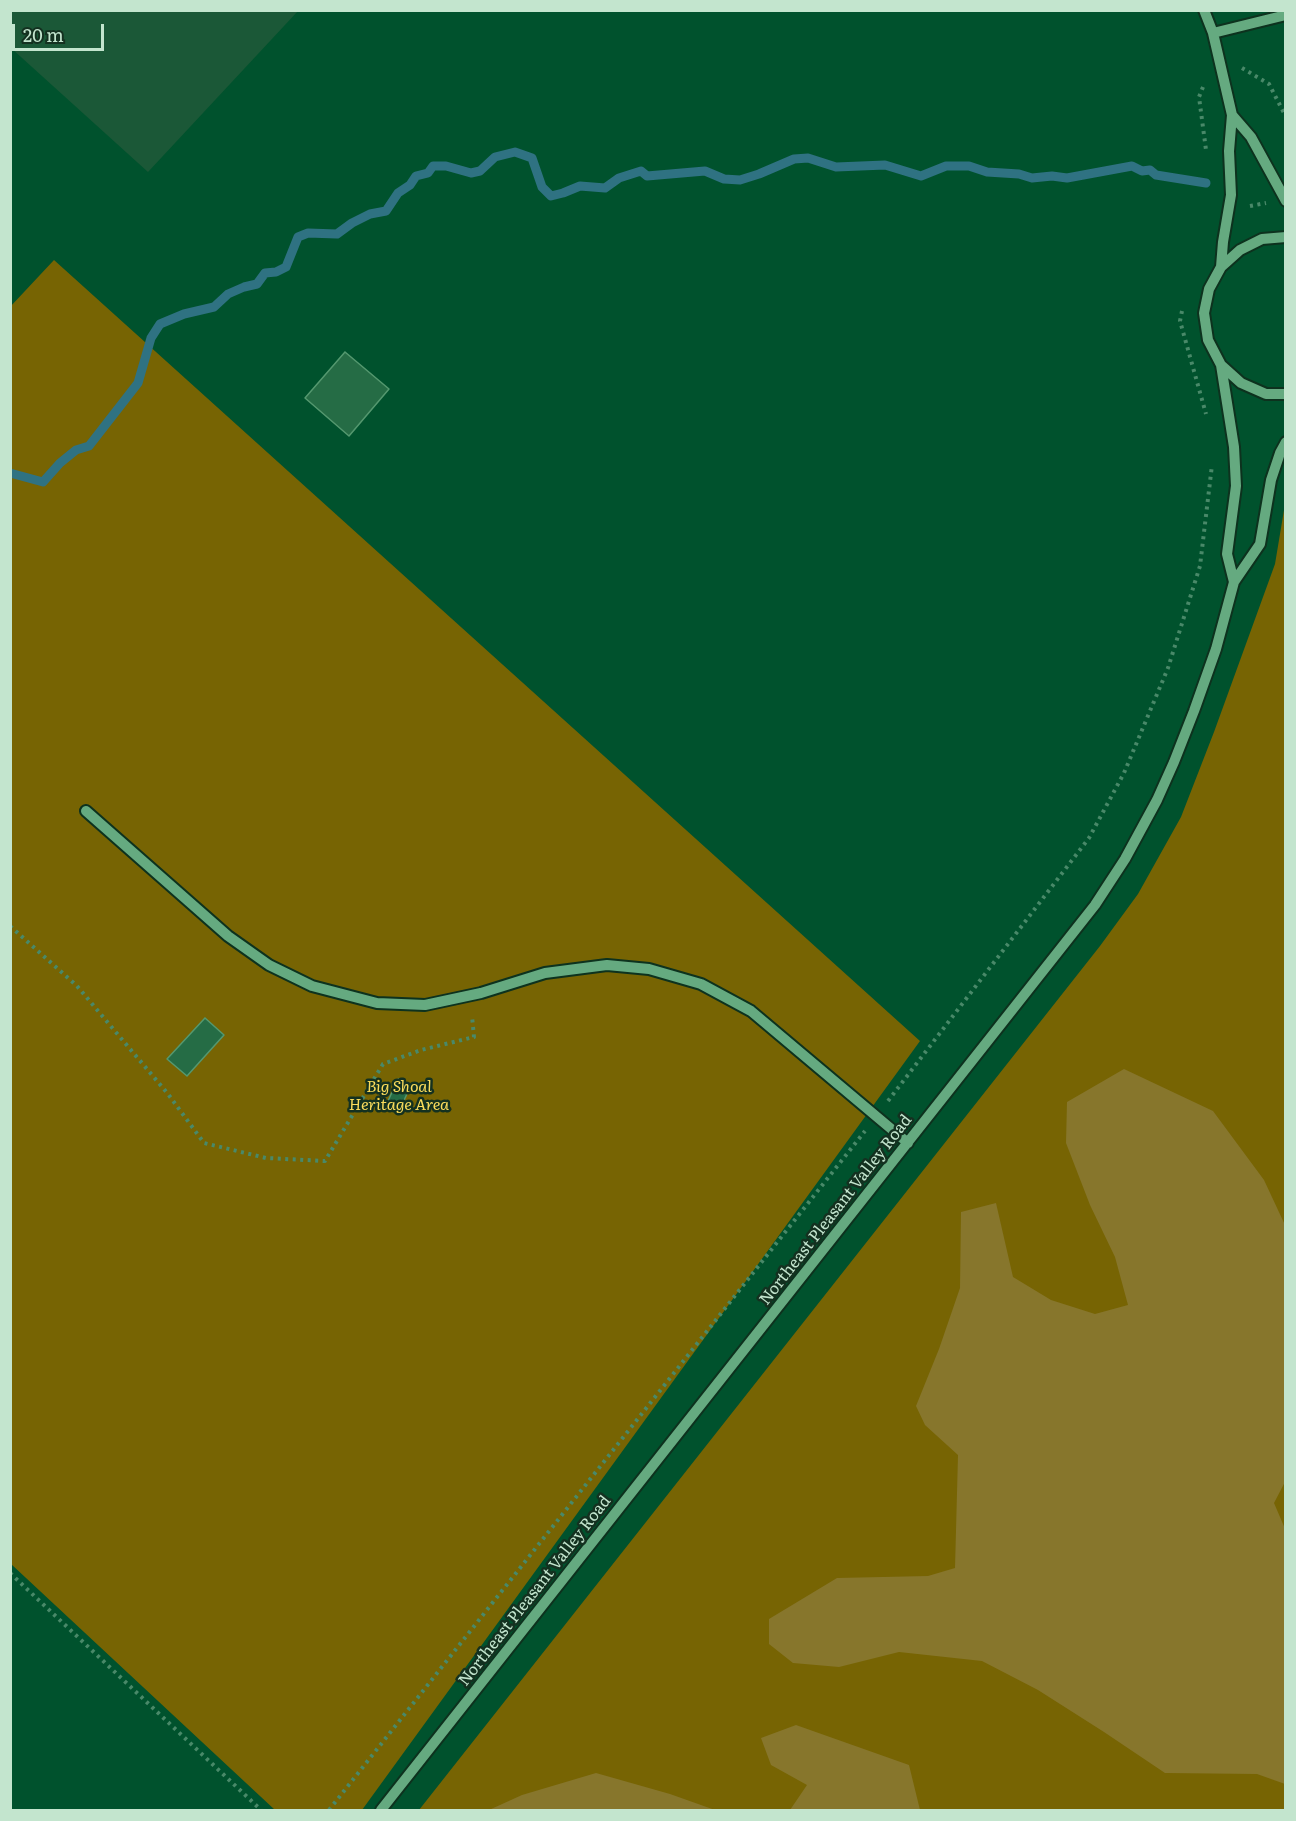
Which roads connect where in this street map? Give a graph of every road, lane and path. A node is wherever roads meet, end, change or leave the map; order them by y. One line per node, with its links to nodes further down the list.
1 (1204, 10): 3 (street)
2 (1286, 15): 3 (street)
3 (1213, 33): 5 (street)
4 (1269, 84): 6 (path)
5 (1232, 115): 7 (street); 9 (street)
6 (1286, 117)
7 (1286, 201)
8 (1286, 237): 9 (street)
9 (1221, 267): 10 (street)
10 (1221, 365): 11 (street); 14 (street, Northeast Pleasant Valley Road)
11 (1286, 394)
12 (1286, 442): 14 (street, Northeast Pleasant Valley Road)
13 (1212, 464): 18 (path)
14 (1234, 582): 19 (street, Northeast Pleasant Valley Road)
15 (86, 811): 17 (street)
16 (10, 926): 17 (path)
17 (471, 995): 18 (street)
18 (877, 1116): 19 (street); 22 (path)
19 (908, 1143): 23 (street, Northeast Pleasant Valley Road)
20 (10, 1573): 21 (path)
21 (261, 1810)
22 (328, 1810)
23 (381, 1810)

